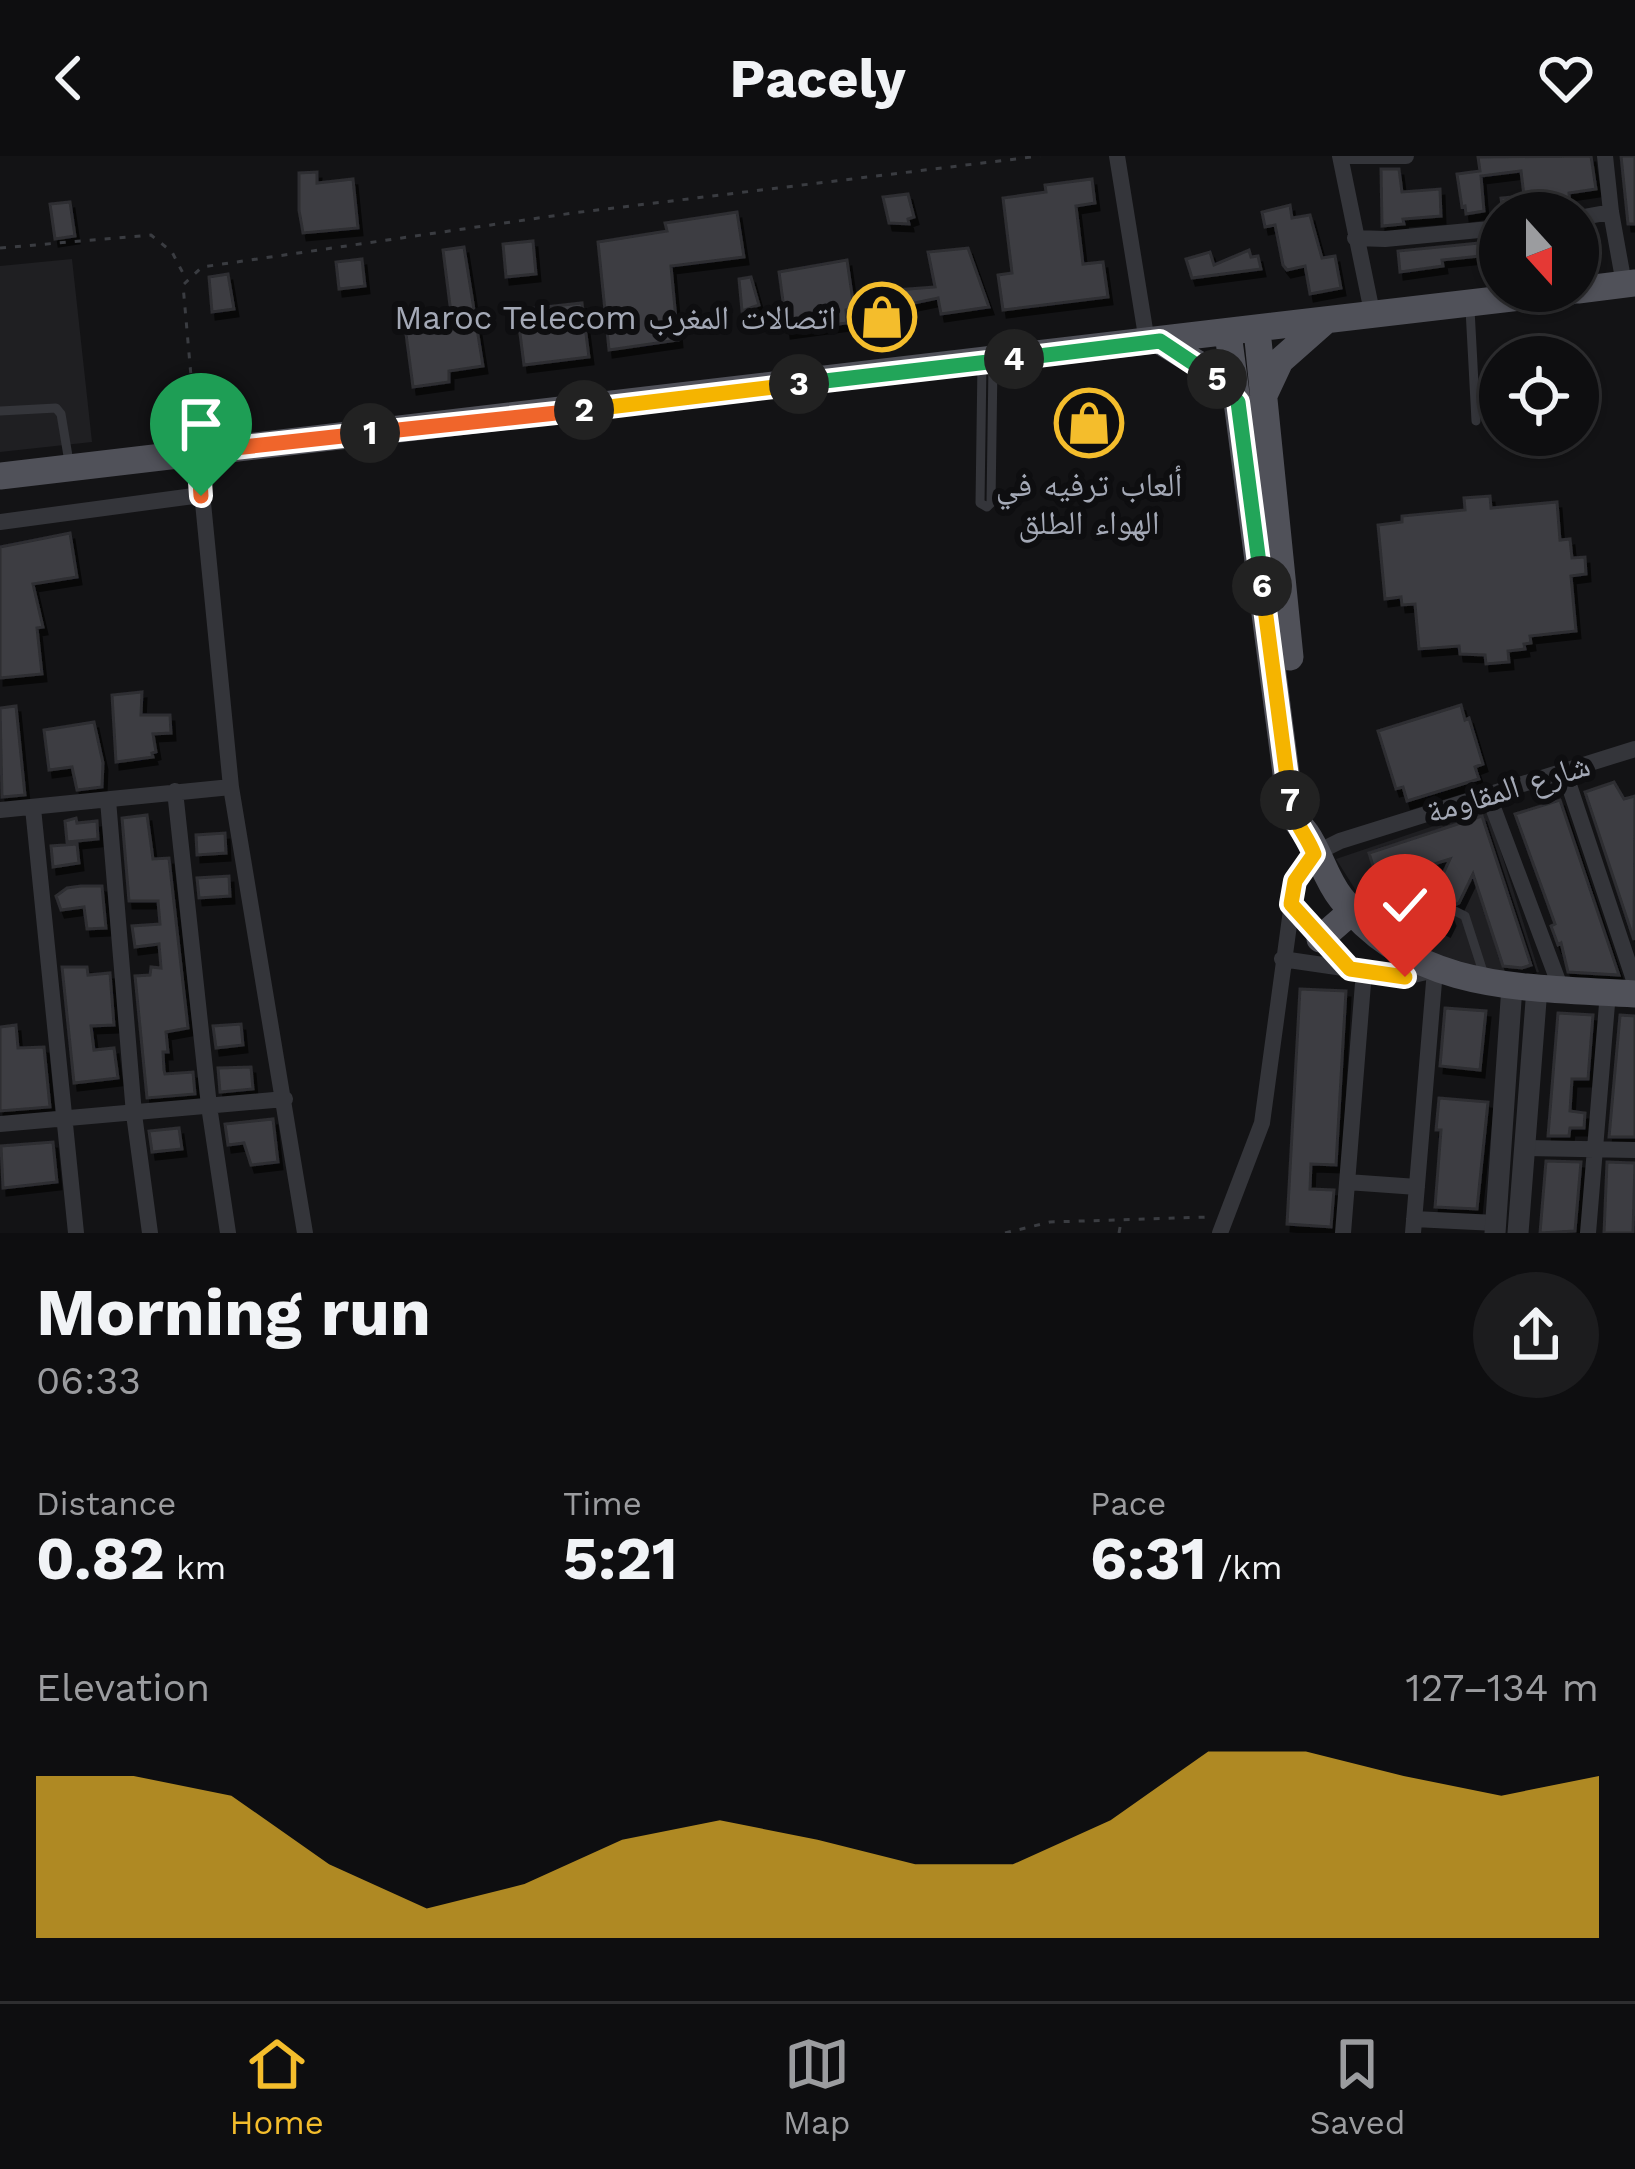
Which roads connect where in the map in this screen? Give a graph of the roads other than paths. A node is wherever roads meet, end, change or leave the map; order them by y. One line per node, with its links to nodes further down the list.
1 (1117, 156): 17 (street)
2 (1342, 156): 3 (street); 8 (street)
3 (1406, 156)
4 (1605, 156): 5 (street)
5 (1611, 212): 6 (street); 9 (street)
6 (1599, 214)
7 (1479, 230): 8 (street)
8 (1354, 238): 13 (street)
9 (1630, 284): 10 (main road)
10 (1599, 288)
11 (1479, 303): 12 (main road)
12 (1469, 304): 13 (main road); 21 (lane)
13 (1373, 317): 14 (main road)
14 (1323, 323): 15 (main road); 19 (main road)
15 (1257, 330): 16 (main road); 19 (main road)
16 (1228, 333): 17 (main road); 19 (main road)
17 (1153, 342): 18 (main road); 19 (main road)
18 (987, 362): 22 (main road); 23 (lane)
19 (1251, 399): 36 (main road)
20 (0, 411): 24 (lane)
21 (1476, 421)
22 (198, 452): 24 (main road); 26 (street)
23 (986, 462)
24 (70, 467): 25 (main road)
25 (0, 476)
26 (201, 496): 27 (street); 30 (street)
27 (0, 522)
28 (1635, 749): 29 (street, شارع المقاومة)
29 (1564, 770): 32 (street, شارع المقاومة); 46 (street)
30 (231, 787): 31 (street); 47 (street)
31 (175, 791): 33 (street); 48 (street)
32 (1487, 794): 36 (street, شارع المقاومة); 45 (street)
33 (108, 800): 34 (street); 49 (street)
34 (33, 808): 35 (street); 50 (street)
35 (0, 810)
36 (1311, 844): 38 (street); 40 (main road)
37 (1431, 899): 40 (lane)
38 (1291, 904): 41 (street); 42 (street)
39 (1455, 911): 45 (lane)
40 (1352, 912): 41 (main road); 44 (main road)
41 (1320, 939): 43 (street)
42 (1282, 959): 43 (street); 57 (street)
43 (1357, 970): 44 (street); 55 (street)
44 (1435, 970): 45 (main road); 56 (street)
45 (1524, 987): 46 (main road); 52 (street); 59 (street)
46 (1626, 990): 53 (street)
47 (285, 1099): 48 (street); 63 (street)
48 (208, 1106): 49 (street); 62 (street)
49 (134, 1114): 50 (street); 61 (street)
50 (62, 1120): 51 (street); 60 (street)
51 (0, 1124)
52 (1526, 1148): 53 (street); 65 (street)
53 (1594, 1150): 54 (street); 66 (street)
54 (1635, 1150)
55 (1347, 1182): 56 (street); 64 (street)
56 (1417, 1187): 58 (street)
57 (1221, 1225)
58 (1414, 1226): 59 (street)
59 (1495, 1228)
60 (76, 1233)
61 (151, 1233)
62 (228, 1233)
63 (305, 1233)
64 (1343, 1233)
65 (1518, 1233)
66 (1588, 1233)

